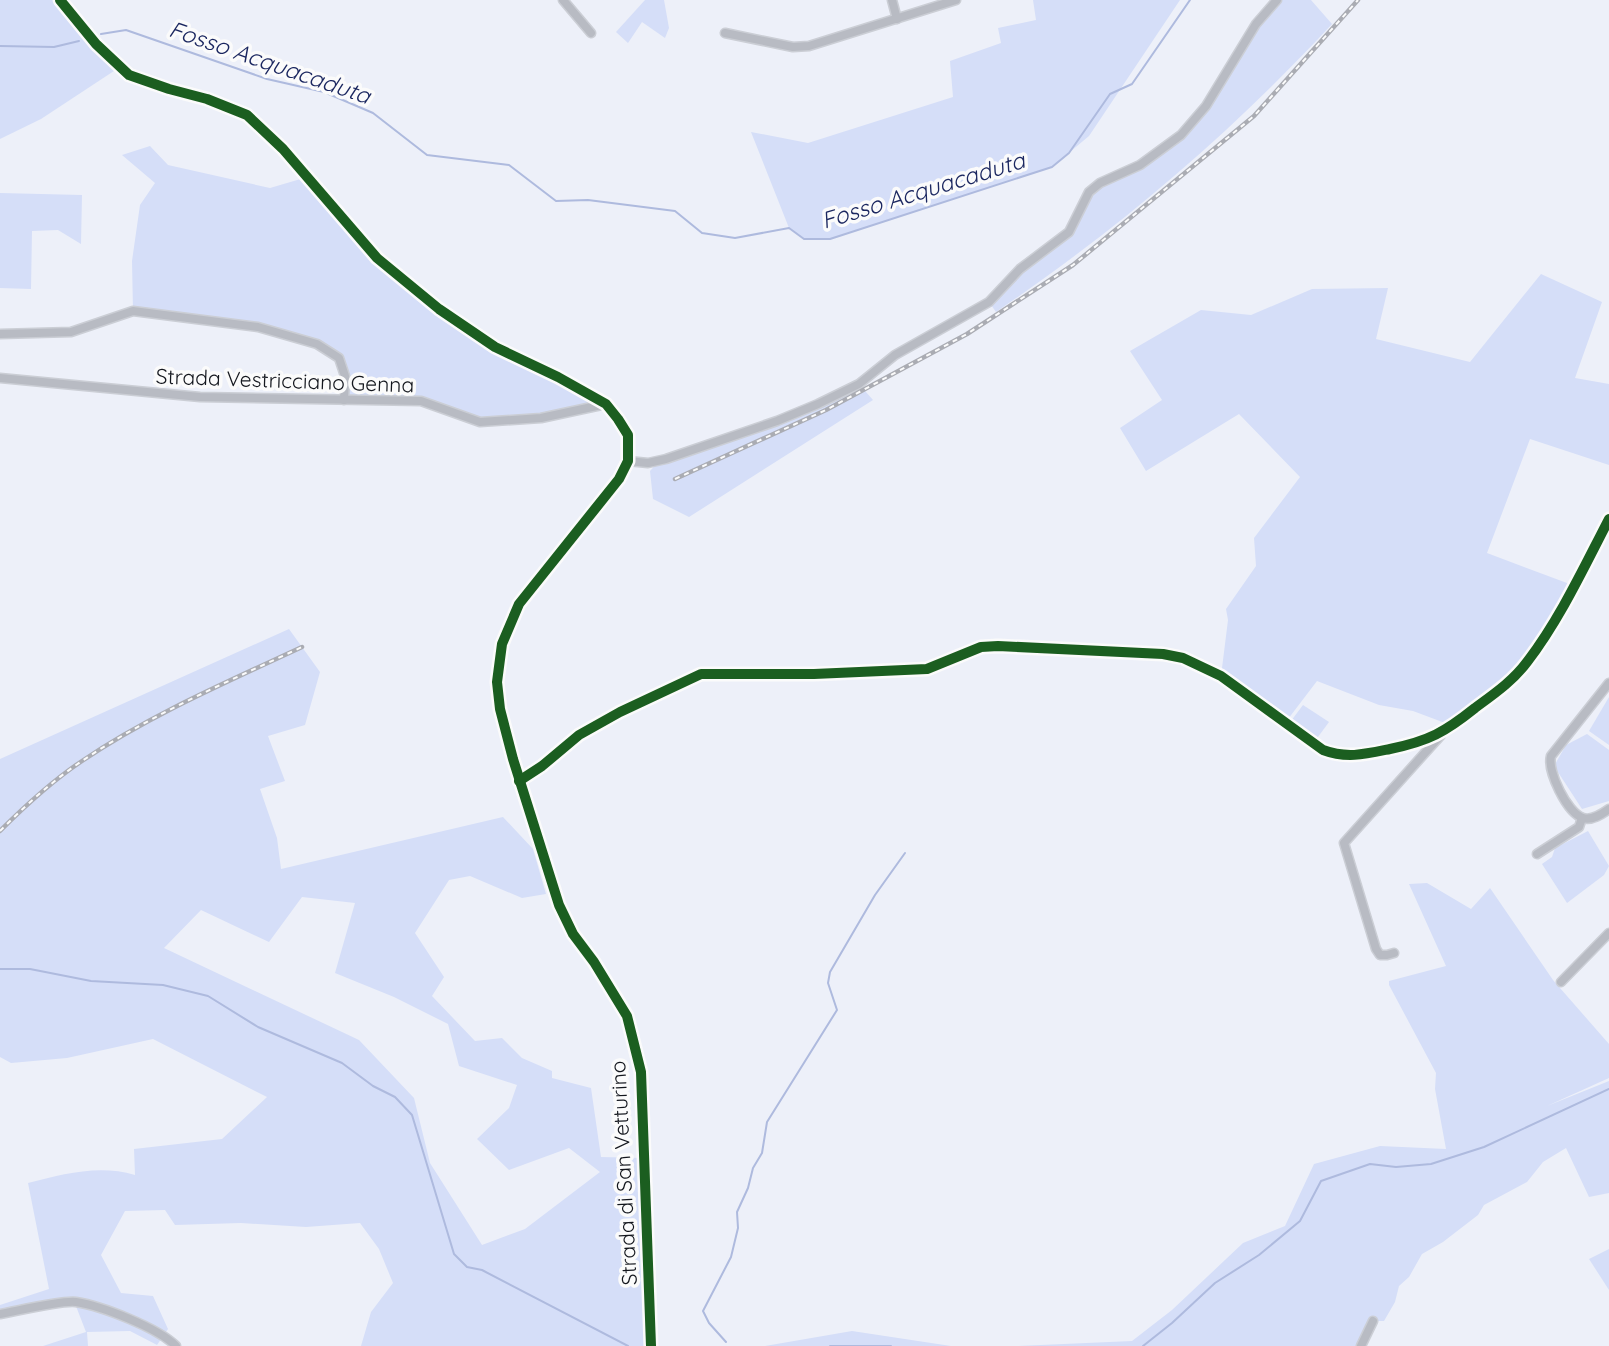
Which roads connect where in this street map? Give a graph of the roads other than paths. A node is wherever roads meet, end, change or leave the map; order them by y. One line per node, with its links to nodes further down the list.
1 (60, 0): 12 (street)
2 (892, 0): 6 (street)
3 (956, 0): 6 (street)
4 (1277, 0): 13 (street)
5 (569, 2): 7 (street)
6 (897, 19): 8 (street)
7 (591, 33)
8 (725, 33)
9 (0, 334): 11 (street)
10 (0, 378): 11 (street, Strada Vestricciano Genna)
11 (344, 400): 12 (street, Strada Vestricciano Genna)
12 (606, 404): 13 (street)
13 (628, 461): 17 (street, Strada di San Vetturino)
14 (1609, 519): 16 (street)
15 (1609, 684): 19 (street)
16 (1443, 733): 17 (street); 22 (street)
17 (519, 781): 27 (street, Strada di San Vetturino)
18 (1609, 809): 19 (street)
19 (1582, 818): 20 (street)
20 (1537, 854)
21 (1609, 933): 23 (street)
22 (1394, 953)
23 (1561, 982)
24 (0, 1314): 26 (street)
25 (1373, 1321): 28 (street)
26 (176, 1346)
27 (651, 1346)
28 (1361, 1346)

